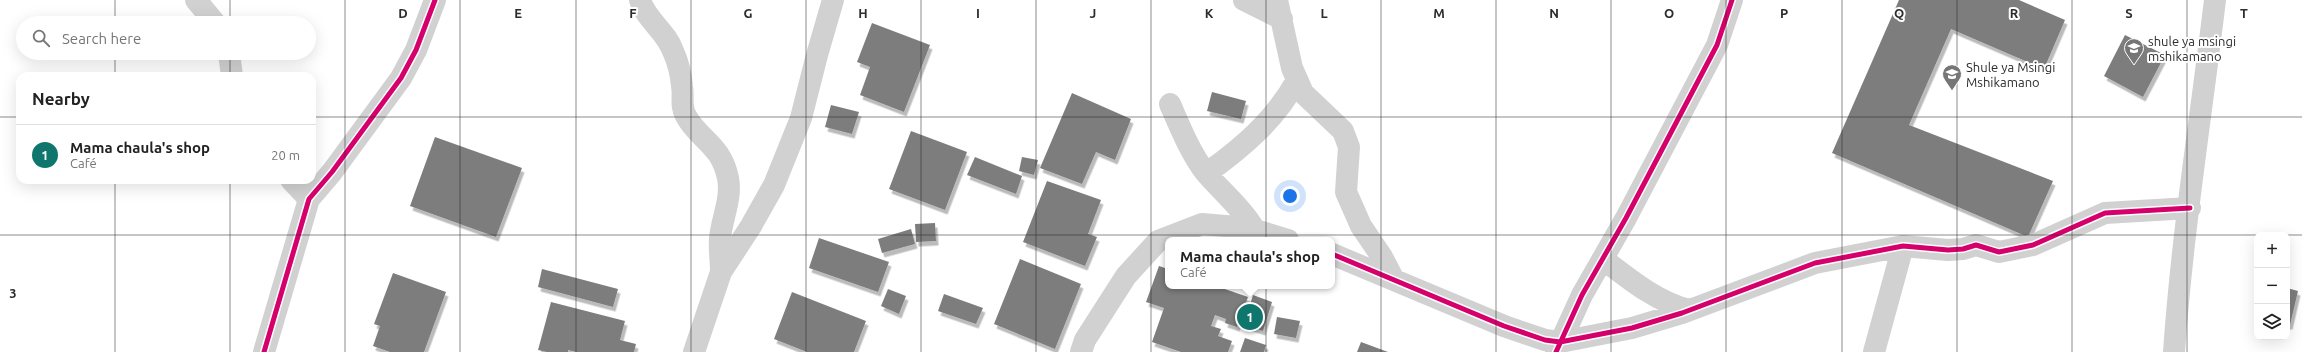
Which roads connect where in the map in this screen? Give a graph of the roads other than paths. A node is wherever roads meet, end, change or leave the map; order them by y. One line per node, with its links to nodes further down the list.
1 (196, 0): 9 (street)
2 (435, 0): 16 (street)
3 (640, 0): 25 (street)
4 (833, 0): 25 (street)
5 (1244, 0): 8 (street)
6 (1732, 0): 24 (street)
7 (2216, 0): 17 (street)
8 (1279, 9): 12 (street)
9 (209, 16)
10 (230, 60): 11 (street)
11 (231, 72)
12 (1298, 80): 14 (street); 26 (street)
13 (1170, 104): 14 (street)
14 (1207, 173): 18 (street)
15 (295, 184): 16 (street)
16 (309, 199): 29 (street)
17 (2190, 208): 22 (street); 33 (street)
18 (1255, 230): 19 (street); 20 (street)
19 (1168, 237)
20 (1278, 237)
21 (1165, 238): 31 (street)
22 (1903, 246): 27 (street); 32 (street)
23 (1335, 255): 26 (street)
24 (1603, 259): 27 (street); 28 (street)
25 (721, 272): 30 (street)
26 (1394, 280): 28 (street)
27 (1690, 310): 28 (street)
28 (1558, 347)
29 (264, 352)
30 (694, 352)
31 (1081, 352)
32 (1874, 352)
33 (2174, 352)

